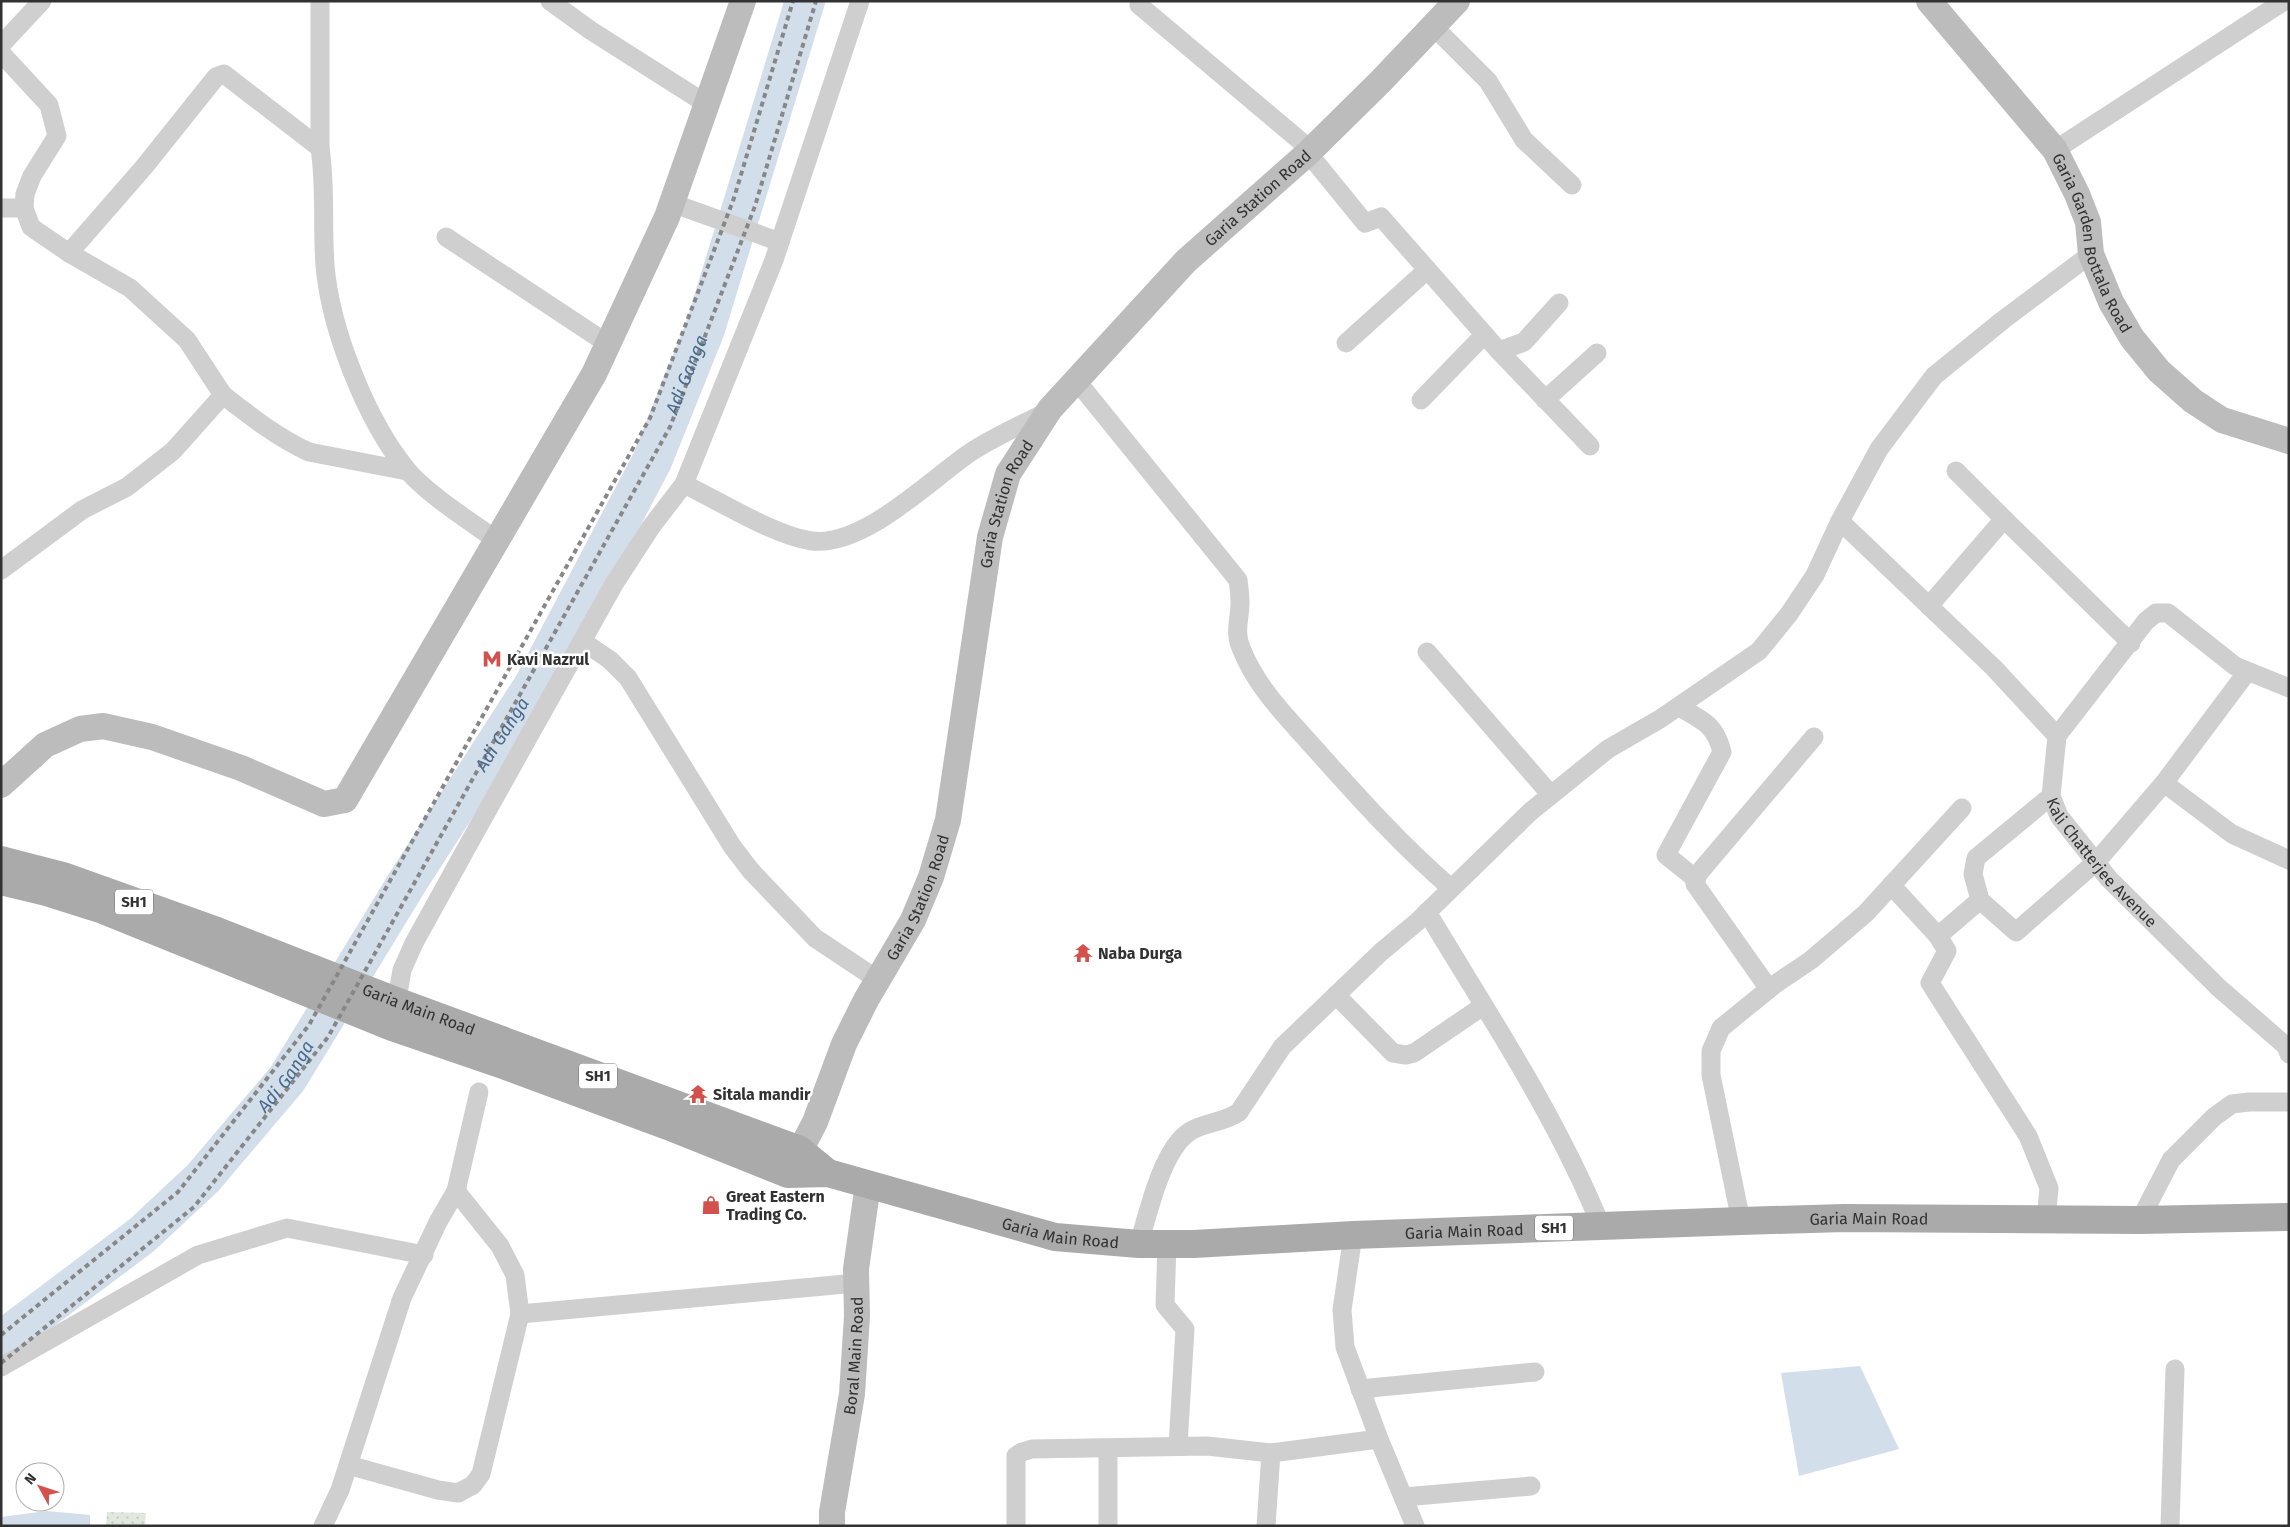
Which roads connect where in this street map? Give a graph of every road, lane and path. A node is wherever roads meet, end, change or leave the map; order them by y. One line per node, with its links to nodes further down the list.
1 (42, 1): 11 (street)
2 (320, 1): 13 (street)
3 (550, 1): 12 (street)
4 (743, 1): 12 (street)
5 (860, 1): 21 (street)
6 (1139, 1): 15 (street)
7 (1457, 1): 10 (street, Garia Station Road)
8 (1929, 1): 14 (street, Garia Garden Bottala Road)
9 (2284, 1): 14 (street)
10 (1434, 27): 15 (street, Garia Station Road); 16 (street)
11 (3, 58): 19 (street)
12 (708, 104): 17 (street)
13 (320, 148): 22 (street); 38 (street)
14 (2055, 150): 23 (street, Garia Garden Bottala Road)
15 (1309, 152): 24 (street); 31 (street, Garia Station Road)
16 (1572, 185)
17 (672, 203): 21 (street); 28 (street)
18 (1, 208): 19 (street)
19 (24, 208): 22 (street)
20 (446, 237): 28 (street)
21 (780, 242): 40 (street)
22 (70, 253): 32 (street)
23 (2091, 254): 36 (street, Garia Garden Bottala Road); 42 (street)
24 (1427, 270): 26 (street); 27 (street)
25 (1559, 303): 29 (street)
26 (1484, 335): 29 (street); 33 (street)
27 (1346, 343)
28 (608, 344): 43 (street)
29 (1499, 351): 34 (street)
30 (1597, 353): 34 (street)
31 (1076, 380): 35 (street, Garia Station Road); 65 (street)
32 (223, 395): 38 (street); 44 (street)
33 (1421, 400)
34 (1545, 400): 37 (street)
35 (1050, 409): 40 (street); 70 (street, Garia Station Road)
36 (2289, 441)
37 (1590, 446)
38 (407, 471): 43 (street)
39 (1956, 471): 41 (street)
40 (684, 484): 46 (street)
41 (2004, 519): 45 (street); 47 (street)
42 (1840, 521): 45 (street); 51 (street)
43 (496, 540): 55 (street)
44 (1, 570)
45 (1929, 606): 52 (street)
46 (582, 640): 70 (street); 73 (street)
47 (2131, 643): 49 (street); 52 (street)
48 (1427, 652): 56 (street)
49 (2247, 672): 50 (street); 54 (street)
50 (2289, 688)
51 (1678, 707): 56 (street); 62 (street)
52 (2057, 736): 57 (street, Kali Chatterjee Avenue)
53 (1814, 737): 62 (street)
54 (2164, 783): 60 (street); 61 (street)
55 (1, 785)
56 (1551, 795): 65 (street)
57 (2051, 796): 61 (street, Kali Chatterjee Avenue); 66 (street)
58 (1962, 808): 64 (street)
59 (1, 860): 69 (main road, Garia Main Road / SH1)
60 (2289, 860)
61 (2097, 861): 66 (street); 76 (street, Kali Chatterjee Avenue)
62 (1696, 879): 71 (street)
63 (1, 881): 69 (main road, Garia Main Road / SH1)
64 (1891, 885): 68 (street); 71 (street)
65 (1451, 888): 67 (street)
66 (1980, 900): 68 (street)
67 (1427, 912): 72 (street); 74 (street)
68 (1938, 936): 85 (street)
69 (260, 960): 73 (main road, Garia Main Road / SH1); 75 (main road, Garia Main Road / SH1)
70 (878, 980): 79 (street, Garia Station Road)
71 (1768, 989): 87 (street)
72 (1336, 995): 74 (street); 90 (street)
73 (396, 1001): 75 (street); 79 (main road, Garia Main Road / SH1)
74 (1483, 1006): 88 (street)
75 (392, 1027): 81 (main road, Garia Main Road / SH1)
76 (2288, 1047)
77 (479, 1092): 83 (street)
78 (2289, 1102): 86 (street)
79 (800, 1150): 80 (main road, Garia Main Road / SH1); 81 (street, Garia Station Road)
80 (828, 1173): 81 (main road, Garia Main Road / SH1); 82 (main road, Garia Main Road / SH1)
81 (788, 1174)
82 (868, 1184): 90 (main road, Garia Main Road / SH1); 93 (street, Boral Main Road)
83 (456, 1191): 92 (street); 94 (street)
84 (2289, 1217): 86 (main road, Garia Main Road / SH1)
85 (2046, 1220): 86 (main road, Garia Main Road / SH1); 87 (main road, Garia Main Road / SH1)
86 (2140, 1220)
87 (1742, 1221): 88 (main road, Garia Main Road / SH1)
88 (1601, 1226): 89 (main road, Garia Main Road / SH1)
89 (1353, 1235): 91 (main road, Garia Main Road / SH1); 98 (street)
90 (1139, 1244): 91 (main road, Garia Main Road / SH1)
91 (1167, 1244): 100 (street)
92 (424, 1255): 95 (street); 103 (street)
93 (856, 1283): 94 (street); 107 (street, Boral Main Road)
94 (520, 1314): 103 (street)
95 (1, 1367)
96 (2175, 1369): 112 (street)
97 (1535, 1372): 98 (street)
98 (1360, 1389): 99 (street)
99 (1379, 1439): 102 (street); 105 (street)
100 (1178, 1446): 101 (street); 102 (street)
101 (1108, 1449): 108 (street); 109 (street)
102 (1271, 1453): 110 (street)
103 (348, 1465): 106 (street)
104 (1530, 1486): 105 (street)
105 (1404, 1497): 111 (street)
106 (323, 1526)
107 (832, 1526)
108 (1016, 1526)
109 (1108, 1526)
110 (1266, 1526)
111 (1415, 1526)
112 (2170, 1526)

